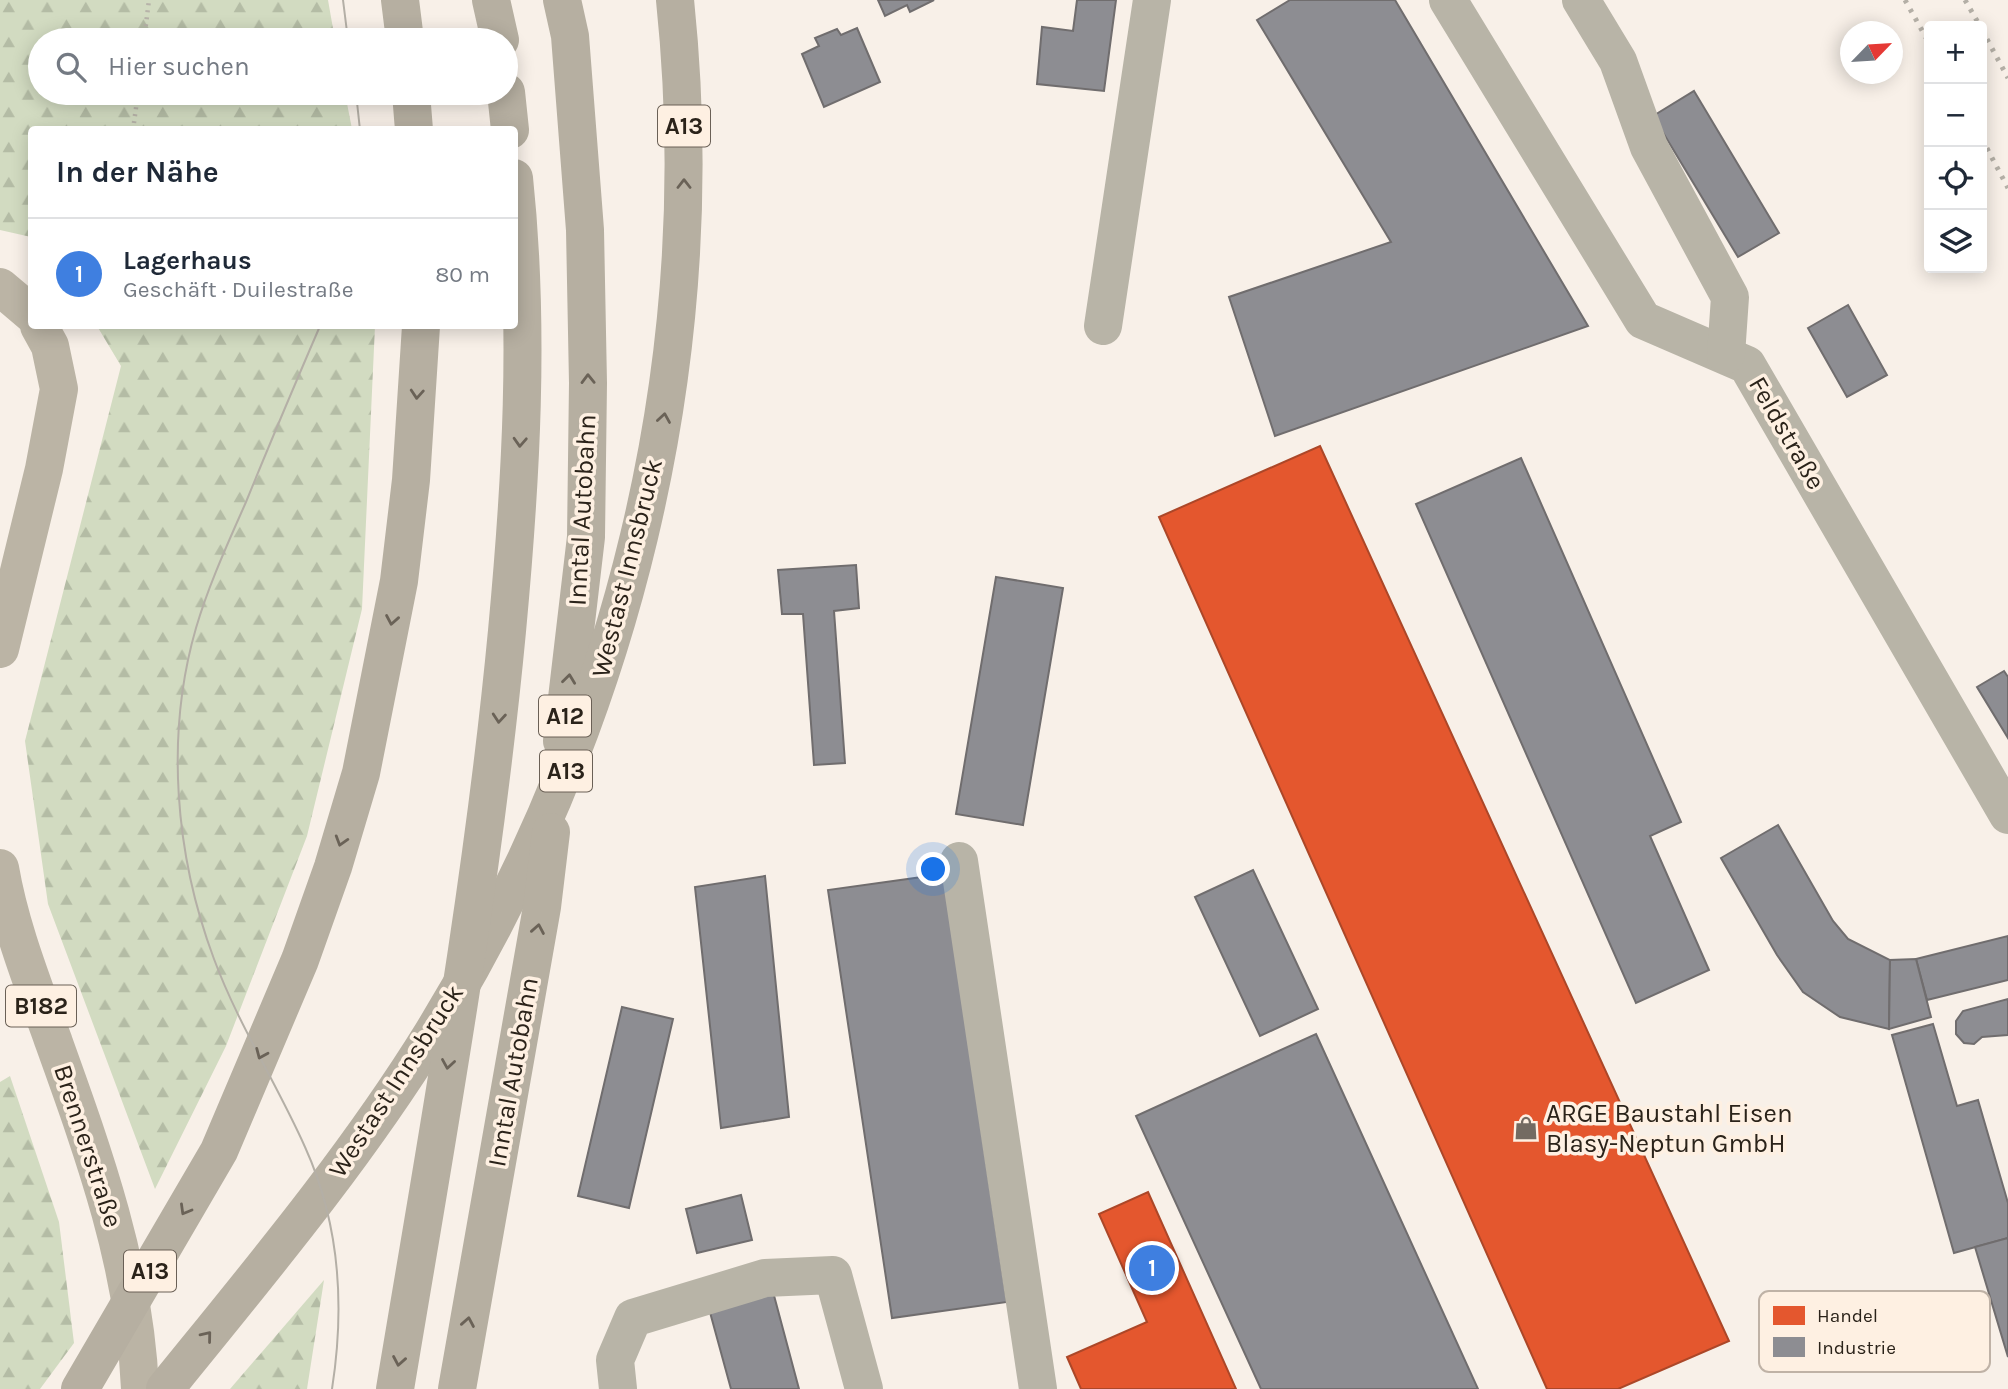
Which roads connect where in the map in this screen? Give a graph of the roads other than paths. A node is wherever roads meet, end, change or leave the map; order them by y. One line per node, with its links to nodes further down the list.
1 (400, 0): 8 (highway)
2 (491, 0): 9 (highway)
3 (675, 0): 27 (highway, Westast Innsbruck / A13, one-way to 3)
4 (1152, 0): 17 (street)
5 (1448, 0): 20 (street, Feldstraße)
6 (1581, 0): 20 (street)
7 (566, 18): 29 (highway, Inntal Autobahn / A12, one-way to 7)
8 (404, 28)
9 (497, 28)
10 (412, 105): 12 (highway)
11 (507, 105): 13 (highway)
12 (414, 126)
13 (510, 126)
14 (518, 266): 28 (highway, A12, one-way to 28)
15 (0, 287): 16 (main road)
16 (28, 311)
17 (1103, 326)
18 (41, 329): 21 (main road)
19 (421, 329): 25 (highway, A13, one-way to 25)
20 (1726, 355): 22 (street, Feldstraße)
21 (0, 649)
22 (2008, 815)
23 (959, 861): 32 (street)
24 (0, 868): 26 (main road, Brennerstraße / B182)
25 (80, 1389)
26 (140, 1389)
27 (164, 1389)
28 (395, 1389)
29 (457, 1389)
30 (618, 1389): 31 (street)
31 (864, 1389)
32 (1038, 1389)

